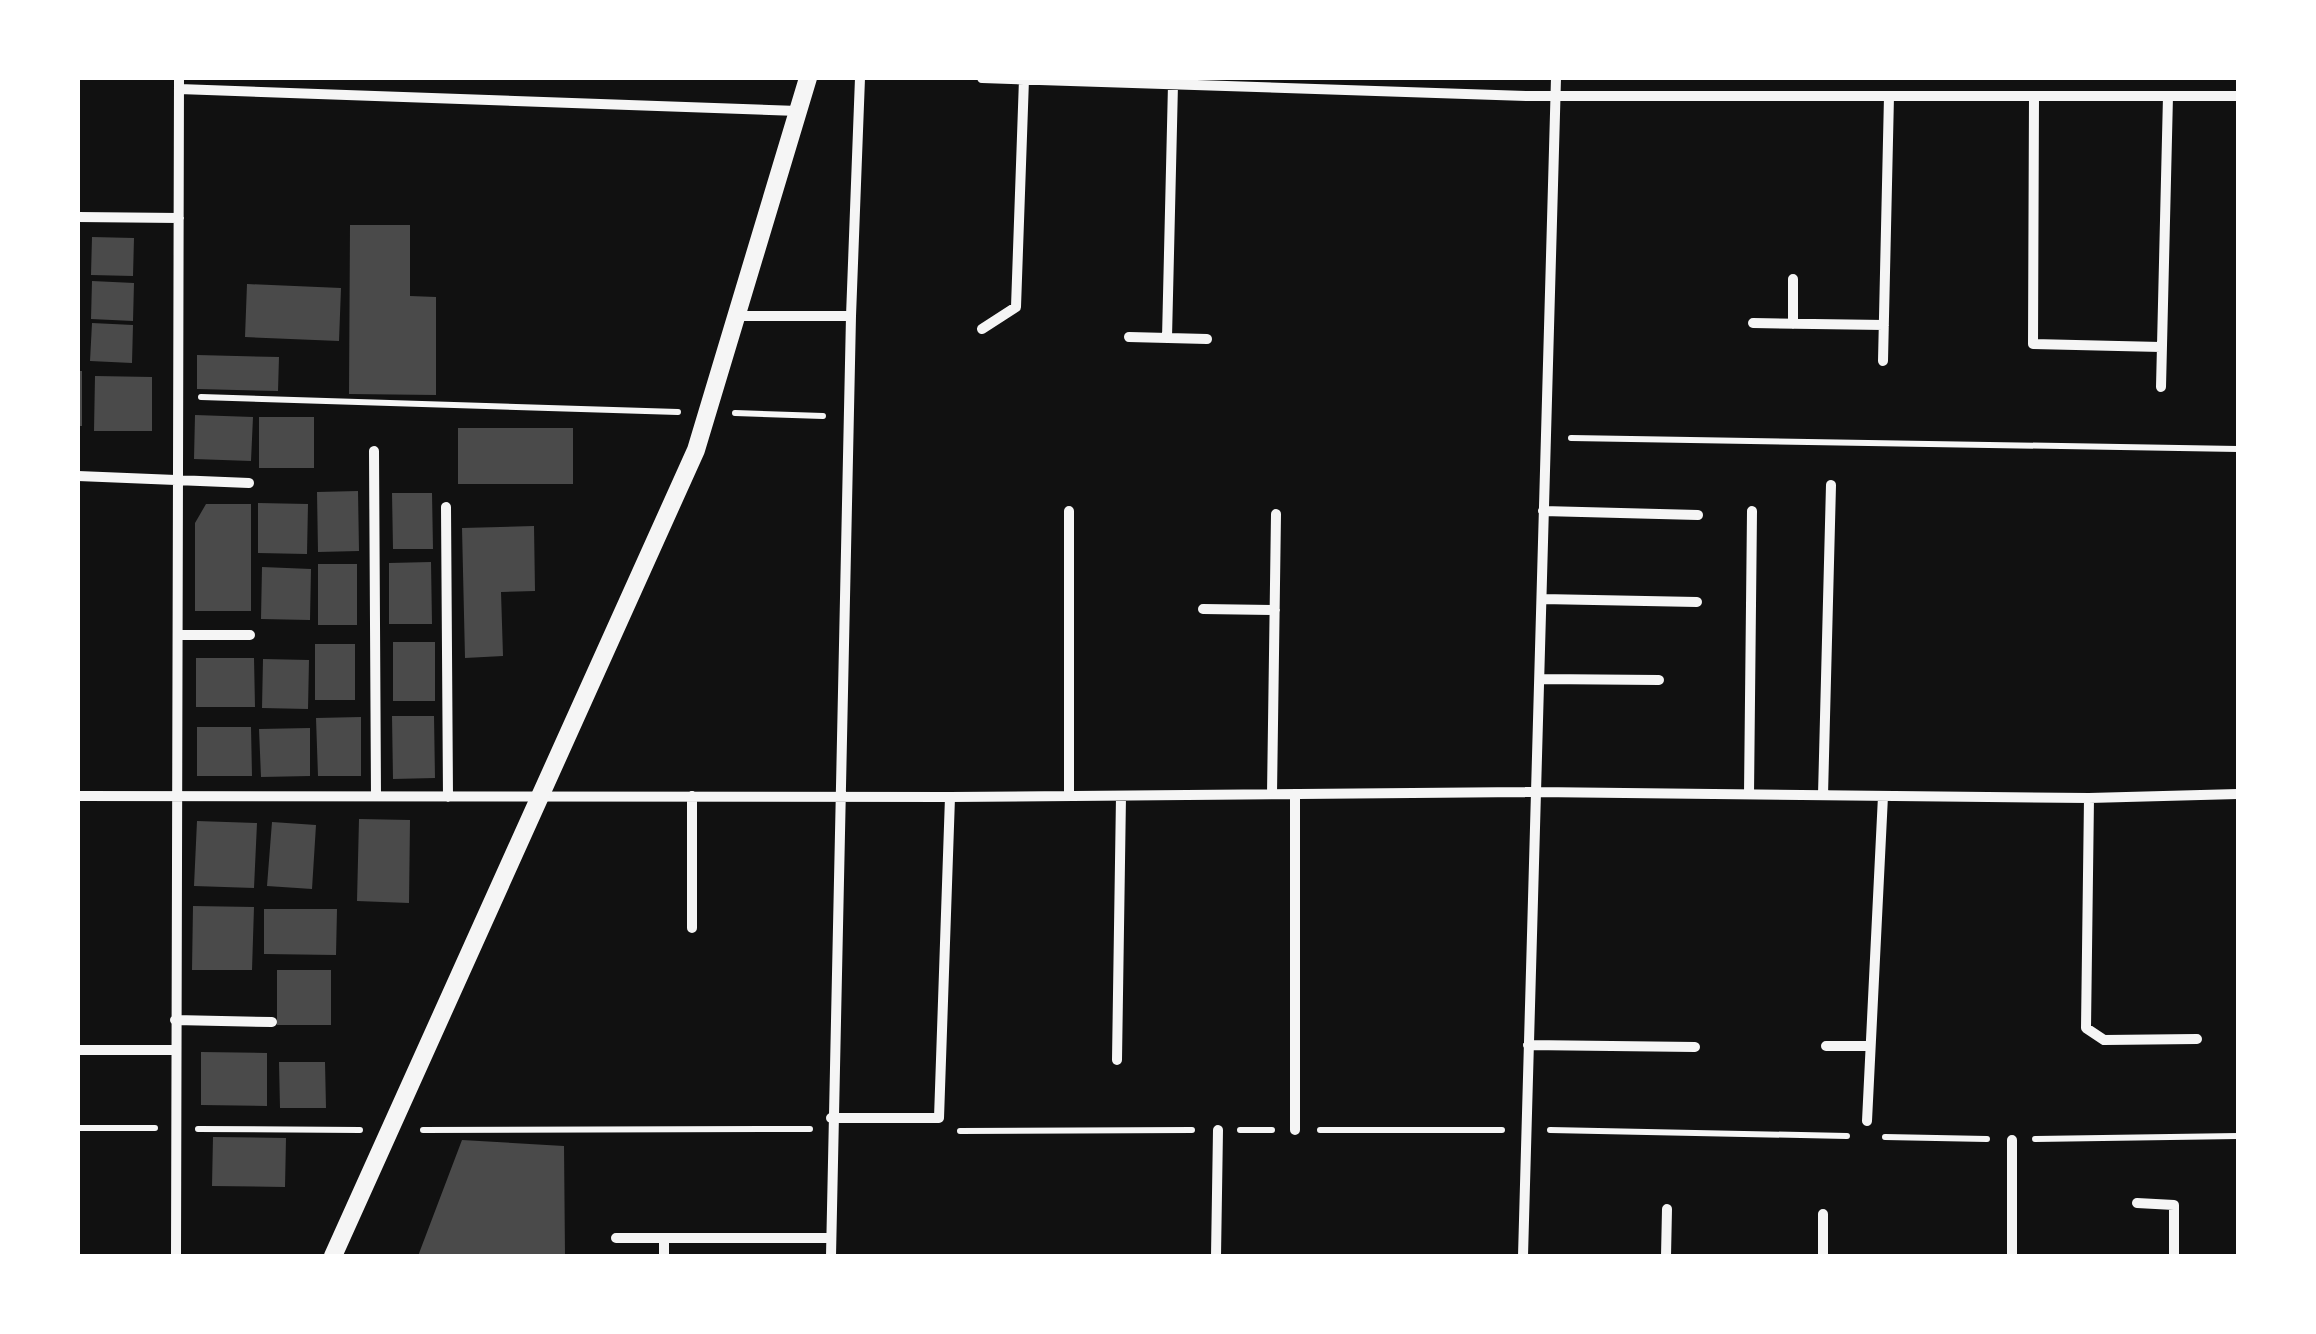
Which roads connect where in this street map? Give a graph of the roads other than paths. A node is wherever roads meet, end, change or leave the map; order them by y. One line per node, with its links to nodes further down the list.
1 (808, 78): 17 (street)
2 (860, 78): 22 (street)
3 (982, 78): 6 (street)
4 (1384, 78): 11 (street)
5 (1556, 78): 12 (street)
6 (1024, 79): 7 (street); 26 (street)
7 (1061, 79): 10 (street)
8 (1211, 81): 10 (street); 11 (street)
9 (179, 83): 17 (street); 19 (street)
10 (1173, 84): 28 (street)
11 (1384, 91): 12 (street)
12 (1555, 96): 13 (street); 40 (street)
13 (1888, 96): 14 (street); 25 (street)
14 (2034, 96): 15 (street); 30 (street)
15 (2168, 96): 16 (street); 30 (street)
16 (2238, 96)
17 (798, 112): 21 (street)
18 (78, 216): 19 (street)
19 (179, 218): 35 (street)
20 (1793, 279): 24 (street)
21 (737, 316): 22 (street); 67 (street)
22 (852, 316): 62 (street)
23 (1753, 324): 24 (street)
24 (1793, 324): 25 (street)
25 (1884, 326): 31 (street)
26 (982, 329)
27 (1129, 337): 28 (street)
28 (1167, 338): 29 (street)
29 (1206, 338)
30 (2161, 347): 32 (street)
31 (1883, 361)
32 (2160, 387)
33 (374, 451): 60 (street)
34 (78, 476): 35 (street)
35 (179, 482): 36 (street); 48 (street)
36 (249, 483)
37 (1831, 485): 57 (street)
38 (446, 507): 66 (street)
39 (1069, 510): 63 (street)
40 (1543, 511): 43 (street); 44 (street)
41 (1752, 511): 55 (street)
42 (1276, 514): 47 (street)
43 (1698, 515)
44 (1542, 599): 45 (street); 50 (street)
45 (1697, 602)
46 (1202, 609): 47 (street)
47 (1274, 610): 53 (street)
48 (179, 635): 49 (street); 59 (street)
49 (250, 635)
50 (1540, 679): 51 (street); 52 (street)
51 (1658, 680)
52 (1536, 792): 54 (street); 55 (street); 74 (street)
53 (1272, 794): 54 (street); 64 (street)
54 (1295, 794): 84 (street)
55 (1749, 794): 57 (street)
56 (2238, 794): 69 (street)
57 (1823, 795): 65 (street)
58 (78, 796): 59 (street)
59 (179, 796): 60 (street); 71 (street)
60 (376, 796): 66 (street)
61 (692, 796): 62 (street); 67 (street); 70 (street)
62 (839, 796): 68 (street); 82 (street)
63 (1069, 796): 64 (street); 68 (street)
64 (1121, 796): 80 (street)
65 (1883, 796): 69 (street); 76 (street)
66 (448, 797): 67 (street)
67 (538, 797): 93 (street)
68 (950, 797): 82 (street)
69 (2089, 798): 73 (street)
70 (692, 928)
71 (175, 1020): 72 (street); 79 (street)
72 (272, 1022)
73 (2197, 1039)
74 (1528, 1045): 77 (street); 97 (street)
75 (1826, 1046): 76 (street)
76 (1870, 1046): 81 (street)
77 (1695, 1047)
78 (78, 1050): 79 (street)
79 (175, 1050): 92 (street)
80 (1117, 1060)
81 (1866, 1121)
82 (831, 1123): 91 (street)
83 (1218, 1130): 96 (street)
84 (1295, 1130)
85 (2012, 1140): 100 (street)
86 (2137, 1203): 101 (street)
87 (1667, 1209): 98 (street)
88 (1824, 1214): 99 (street)
89 (616, 1238): 90 (street)
90 (664, 1238): 91 (street); 94 (street)
91 (831, 1238): 95 (street)
92 (176, 1256)
93 (333, 1256)
94 (664, 1256)
95 (830, 1256)
96 (1216, 1256)
97 (1522, 1256)
98 (1666, 1256)
99 (1823, 1256)
100 (2012, 1256)
101 (2174, 1256)

